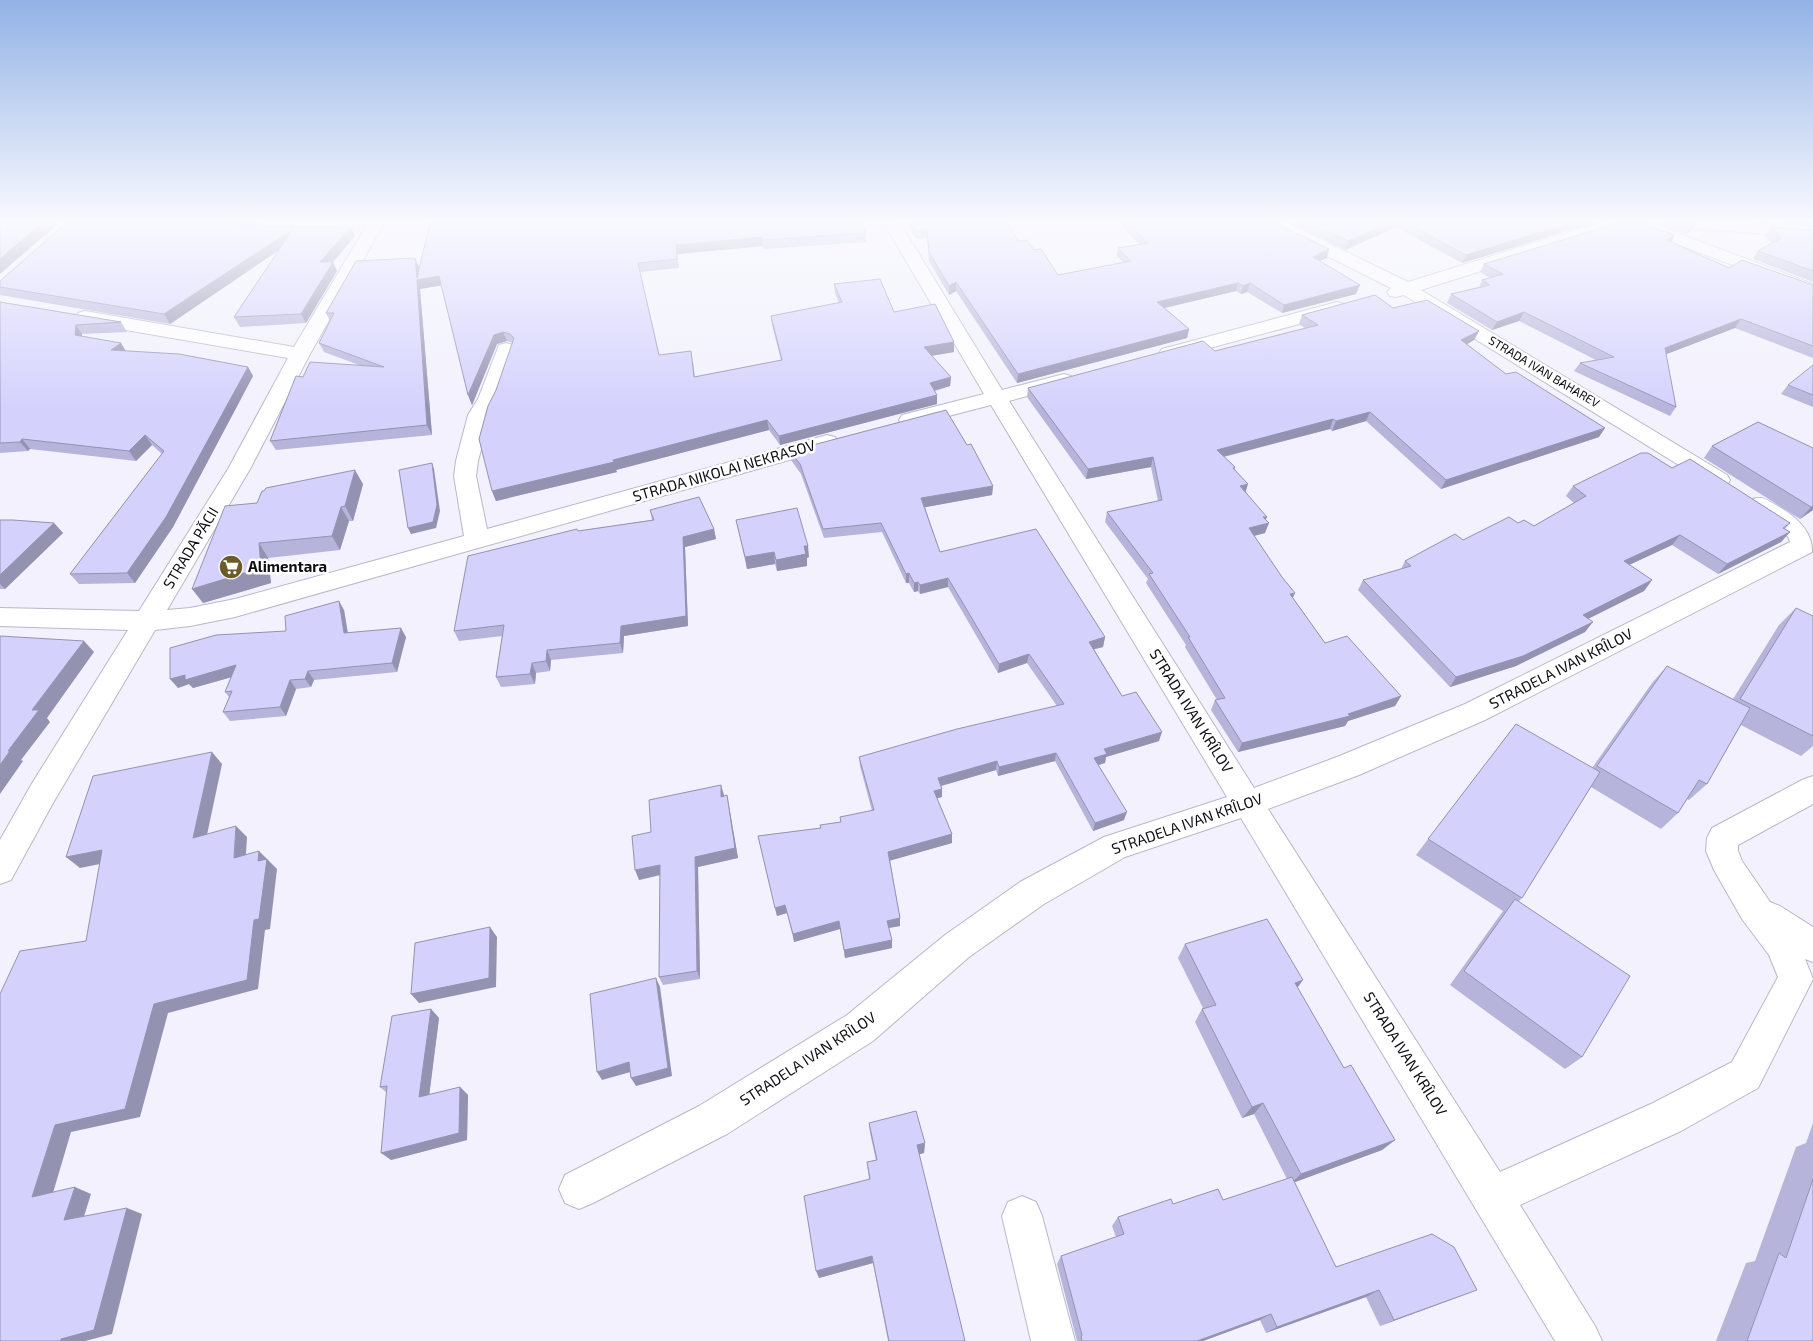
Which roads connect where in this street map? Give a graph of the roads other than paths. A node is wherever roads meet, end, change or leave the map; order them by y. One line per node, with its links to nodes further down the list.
1 (340, 286): 8 (street, STRADA PĂCII)
2 (929, 286): 11 (street, STRADA IVAN KRÎLOV)
3 (1400, 286): 5 (street, STRADA IVAN BAHAREV)
4 (1418, 286): 5 (street)
5 (1407, 289): 9 (street); 14 (street, STRADA IVAN BAHAREV)
6 (68, 314): 8 (street)
7 (506, 349): 15 (street)
8 (300, 354): 17 (street, STRADA PĂCII)
9 (1149, 358)
10 (1082, 375): 11 (street)
11 (995, 397): 12 (street); 19 (street, STRADA IVAN KRÎLOV)
12 (891, 425)
13 (844, 437): 15 (street, STRADA NIKOLAI NEKRASOV)
14 (1802, 538): 19 (street, STRADELA IVAN KRÎLOV)
15 (478, 541): 17 (street, STRADA NIKOLAI NEKRASOV)
16 (0, 617): 17 (street, STRADA NIKOLAI NEKRASOV)
17 (147, 621): 20 (street, STRADA PĂCII)
18 (1813, 790): 21 (street)
19 (1248, 802): 23 (street, STRADELA IVAN KRÎLOV); 24 (street, STRADA IVAN KRÎLOV)
20 (0, 870)
21 (1754, 908): 22 (street); 24 (street)
22 (1813, 946)
23 (579, 1189)
24 (1494, 1196): 27 (street, STRADA IVAN KRÎLOV)
25 (1022, 1216): 26 (street)
26 (1053, 1341)
27 (1580, 1341)

